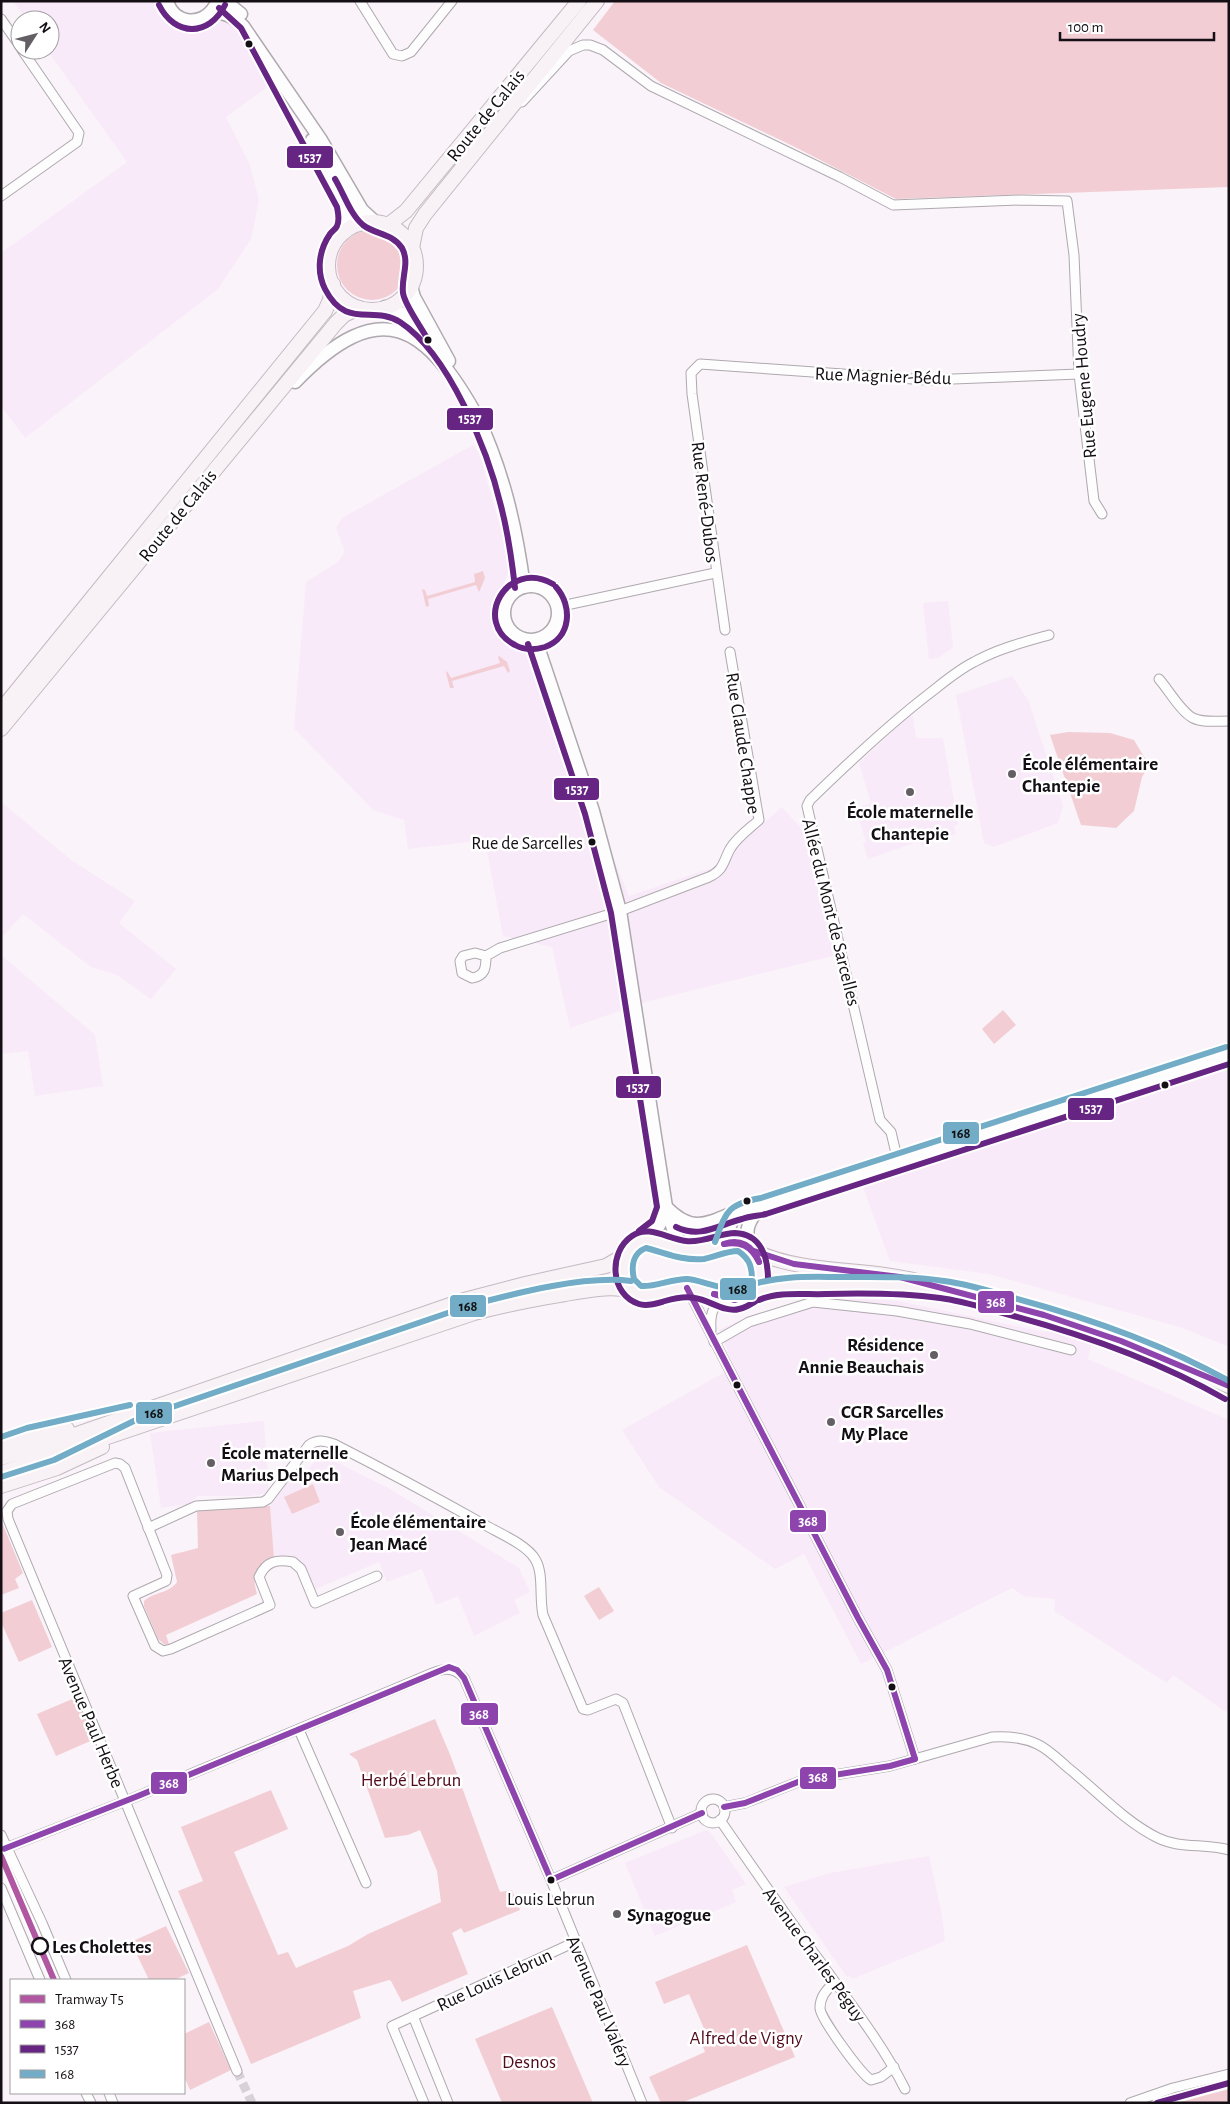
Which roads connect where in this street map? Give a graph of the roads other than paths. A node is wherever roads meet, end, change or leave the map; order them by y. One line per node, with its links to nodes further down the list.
1 (167, 1): 7 (main road)
2 (225, 1): 11 (main road)
3 (360, 1): 6 (street)
4 (579, 1): 14 (main road, Route de Calais)
5 (597, 1): 12 (main road, Route de Calais)
6 (448, 3)
7 (214, 7): 11 (main road)
8 (1, 19): 9 (street)
9 (10, 32)
10 (29, 60): 13 (street)
11 (279, 78): 14 (main road); 15 (main road)
12 (504, 116): 16 (main road, Route de Calais); 23 (street, Rue Eugene Houdry)
13 (1, 196)
14 (381, 224): 15 (main road); 16 (main road)
15 (345, 231): 17 (main road)
16 (412, 248): 18 (main road)
17 (332, 284): 20 (main road); 35 (main road, Route de Calais)
18 (410, 286): 19 (main road); 21 (main road)
19 (385, 307): 20 (main road); 21 (main road)
20 (360, 308): 25 (main road, Route de Calais)
21 (445, 355): 24 (main road)
22 (691, 373): 23 (street, Rue Magnier-Bédu); 27 (street, Rue René-Dubos)
23 (1079, 374): 26 (street, Rue Eugene Houdry)
24 (479, 420): 25 (main road); 28 (main road)
25 (237, 441): 37 (main road, Route de Calais)
26 (1102, 514)
27 (715, 573): 29 (street); 30 (street, Rue René-Dubos)
28 (524, 587): 29 (main road); 32 (main road)
29 (558, 607): 32 (main road)
30 (725, 630)
31 (1049, 635): 41 (street, Allée du Mont de Sarcelles)
32 (536, 640): 38 (main road)
33 (730, 652): 38 (street, Rue Claude Chappe)
34 (1159, 679): 36 (street)
35 (1, 710)
36 (1229, 721)
37 (1, 729)
38 (620, 911): 39 (street, Rue Claude Chappe); 42 (main road)
39 (486, 956)
40 (1229, 1056): 41 (main road)
41 (898, 1162): 43 (main road)
42 (666, 1206): 44 (main road); 45 (main road); 47 (main road)
43 (763, 1206): 44 (main road); 48 (main road)
44 (747, 1209): 46 (main road)
45 (643, 1239): 47 (main road); 49 (main road)
46 (723, 1245): 47 (main road); 48 (main road)
47 (686, 1250)
48 (752, 1250): 51 (main road); 53 (main road)
49 (627, 1254): 52 (main road); 60 (main road)
50 (687, 1288): 52 (main road); 54 (main road); 55 (street)
51 (942, 1289): 53 (main road); 57 (main road)
52 (630, 1290): 61 (main road)
53 (754, 1293): 54 (main road)
54 (724, 1297): 55 (street)
55 (713, 1339): 56 (street); 69 (street)
56 (1070, 1350)
57 (1203, 1375): 58 (main road); 59 (main road)
58 (1229, 1386)
59 (1229, 1391)
60 (136, 1413): 62 (main road); 63 (main road)
61 (143, 1426): 64 (main road); 65 (main road)
62 (1, 1446)
63 (1, 1458)
64 (1, 1473)
65 (1, 1486)
66 (148, 1528): 67 (street); 70 (street, Avenue Paul Herbe); 74 (street)
67 (377, 1576)
68 (299, 1730): 70 (street); 78 (street, Avenue Paul Valéry); 79 (street)
69 (915, 1760): 71 (street); 77 (street)
70 (125, 1801): 76 (street); 87 (street, Avenue Paul Herbe)
71 (724, 1806): 72 (street); 73 (street)
72 (702, 1814): 73 (street); 74 (street)
73 (720, 1820): 84 (street, Avenue Charles Péguy)
74 (672, 1828): 78 (street)
75 (1, 1835): 76 (street)
76 (4, 1849): 83 (street)
77 (1229, 1850)
78 (551, 1880): 81 (street, Avenue Paul Valéry)
79 (366, 1883)
80 (1, 1888): 82 (street)
81 (575, 1942): 85 (street, Rue Louis Lebrun); 92 (street, Avenue Paul Valéry)
82 (40, 1979)
83 (66, 1979)
84 (834, 1982): 86 (street, Avenue Charles Péguy); 86 (street)
85 (413, 2016): 90 (street, Rue Louis Lebrun); 91 (street, Rue Louis Lebrun)
86 (894, 2067): 89 (street, Avenue Charles Péguy)
87 (237, 2071)
88 (1229, 2074): 93 (street)
89 (905, 2089)
90 (424, 2103)
91 (448, 2103)
92 (642, 2103)
93 (1130, 2103)

